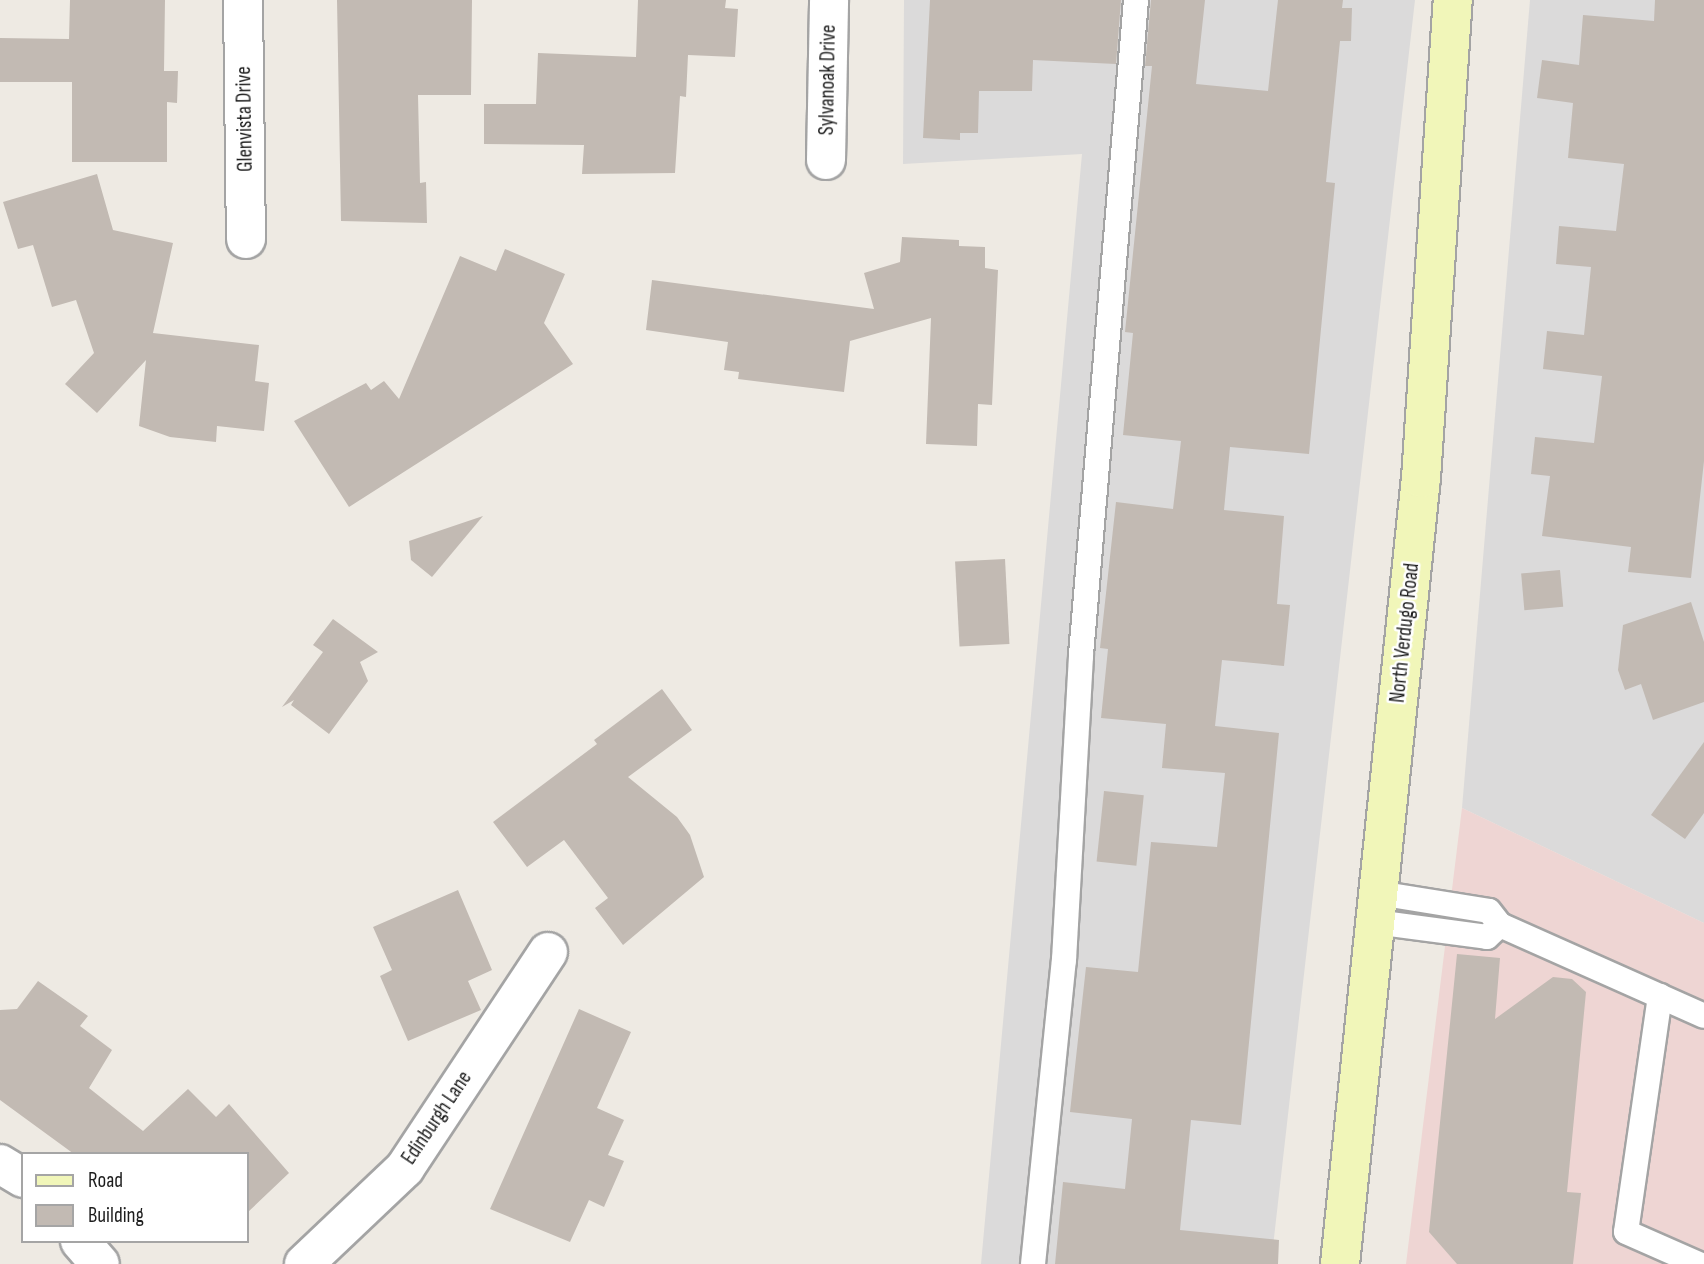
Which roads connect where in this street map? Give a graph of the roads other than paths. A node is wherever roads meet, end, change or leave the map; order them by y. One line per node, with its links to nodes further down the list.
1 (243, 0): 6 (street, Glenvista Drive)
2 (829, 0): 5 (street, Sylvanoak Drive)
3 (1136, 0): 16 (lane)
4 (1454, 0): 7 (main road, North Verdugo Road)
5 (826, 160)
6 (246, 239)
7 (1376, 908): 9 (lane); 17 (main road, North Verdugo Road)
8 (548, 952): 15 (street, Edinburgh Lane)
9 (1660, 996): 10 (lane); 18 (lane)
10 (1704, 1016)
11 (0, 1164): 12 (street)
12 (21, 1177)
13 (82, 1243): 14 (street)
14 (100, 1264)
15 (304, 1264)
16 (1033, 1264)
17 (1340, 1264)
18 (1699, 1264)

